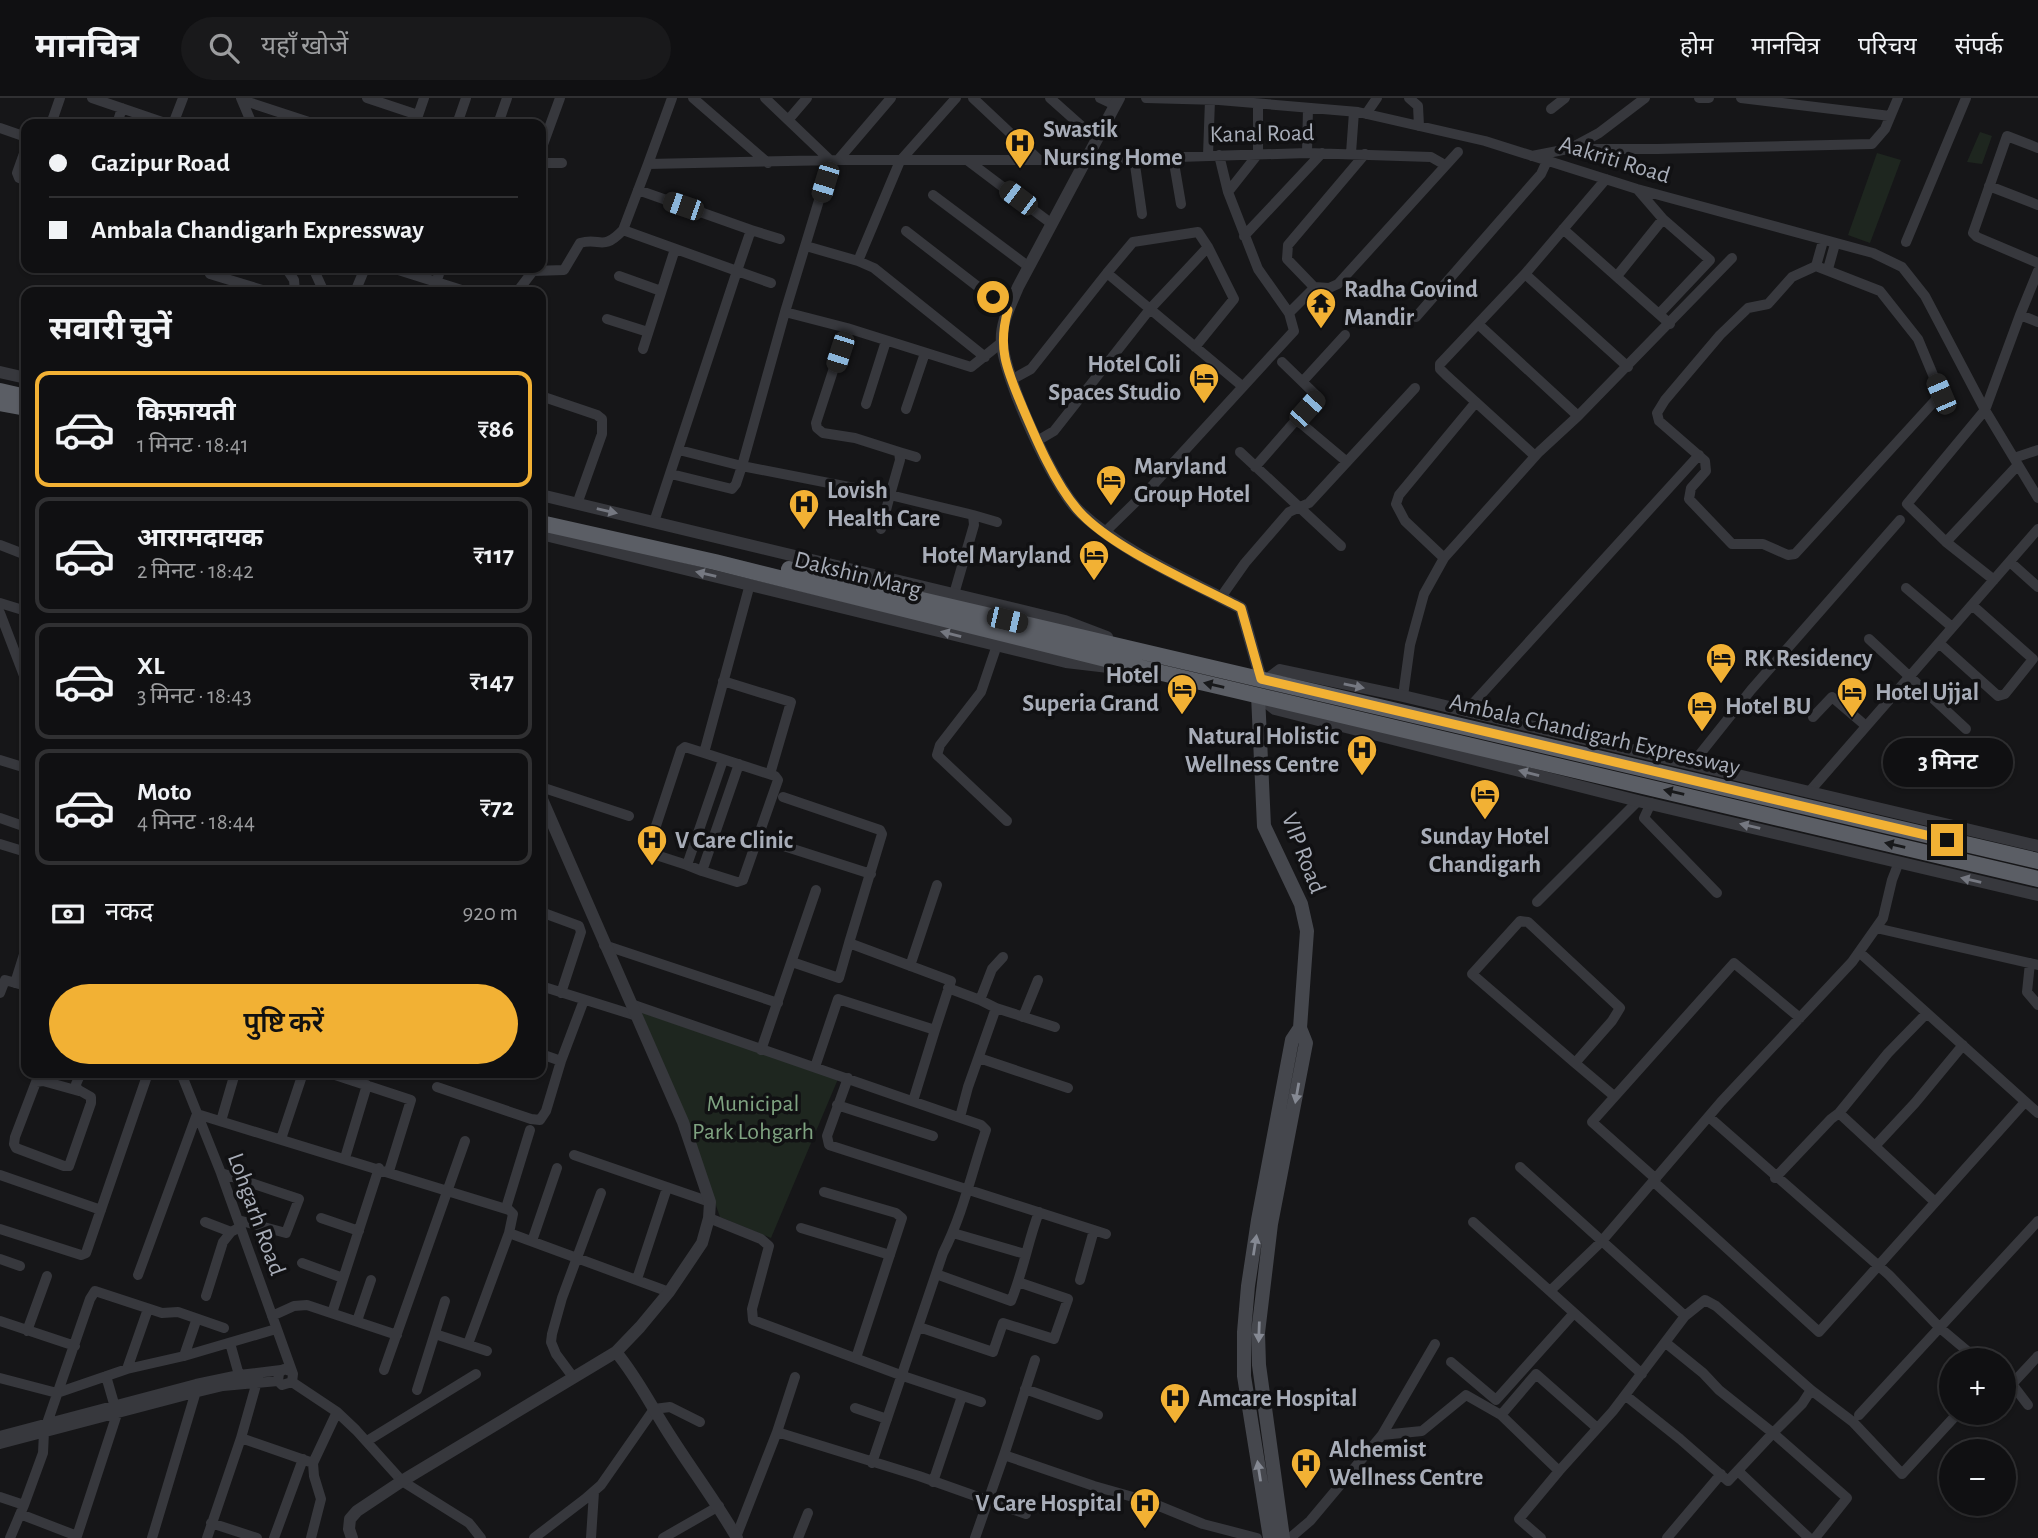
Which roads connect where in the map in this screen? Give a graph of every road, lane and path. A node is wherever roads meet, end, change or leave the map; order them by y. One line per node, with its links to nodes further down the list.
1 (60, 98): 38 (street)
2 (92, 98): 32 (street)
3 (183, 98): 41 (street)
4 (367, 98): 44 (street)
5 (424, 98): 45 (street)
6 (466, 98): 46 (street)
7 (506, 98): 47 (street)
8 (560, 98): 52 (street)
9 (672, 98): 75 (street)
10 (693, 98): 74 (street)
11 (765, 98): 48 (street)
12 (807, 98): 48 (street)
13 (891, 98): 68 (street)
14 (956, 98): 69 (street)
15 (973, 98): 66 (street)
16 (1050, 98): 53 (street)
17 (1100, 98): 30 (street)
18 (1146, 98): 29 (street, Aakriti Road)
19 (1377, 98): 36 (street)
20 (1409, 98): 49 (street)
21 (1564, 98): 34 (street)
22 (1645, 98): 55 (street)
23 (1699, 98): 24 (street)
24 (1709, 98)
25 (1741, 98): 37 (street)
26 (1898, 98): 37 (street)
27 (1966, 98): 96 (street)
28 (245, 99): 42 (street); 43 (street)
29 (1210, 100): 31 (street, Aakriti Road); 61 (street)
30 (1117, 102): 53 (street)
31 (1258, 104): 33 (street, Aakriti Road); 60 (street)
32 (122, 108): 39 (street); 40 (street)
33 (1307, 108): 35 (street, Aakriti Road); 57 (street)
34 (1551, 109)
35 (1354, 112): 36 (street, Aakriti Road); 59 (street)
36 (1366, 114): 49 (street, Aakriti Road)
37 (1890, 116): 55 (street)
38 (53, 119)
39 (119, 119)
40 (155, 119)
41 (172, 119)
42 (251, 119)
43 (301, 119)
44 (415, 119)
45 (417, 119)
46 (459, 119)
47 (500, 119)
48 (789, 119): 68 (street)
49 (1419, 125): 63 (street, Aakriti Road)
50 (0, 128): 51 (street)
51 (21, 135)
52 (546, 136)
53 (1096, 139): 67 (street)
54 (2038, 148): 79 (street)
55 (1568, 149): 63 (street)
56 (1458, 152): 76 (street)
57 (1307, 153): 58 (street, Kanal Road); 60 (street, Kanal Road)
58 (1322, 153): 59 (street, Kanal Road); 93 (street)
59 (1357, 153): 76 (street, Kanal Road); 123 (street)
60 (1258, 154): 61 (street, Kanal Road); 82 (street)
61 (1213, 155): 62 (street, Kanal Road); 82 (street)
62 (1173, 156): 64 (street, Kanal Road); 84 (street)
63 (1531, 156): 71 (street, Aakriti Road)
64 (1134, 158): 67 (street, Kanal Road); 86 (street)
65 (967, 160): 66 (street, Kanal Road); 69 (street, Kanal Road); 88 (street)
66 (1039, 160): 67 (street, Kanal Road)
67 (1085, 160): 88 (street)
68 (835, 161): 69 (street, Kanal Road); 74 (street, Kanal Road); 98 (street)
69 (900, 161): 102 (street)
70 (21, 162): 77 (street)
71 (1547, 162): 78 (street, Aakriti Road); 131 (street)
72 (546, 163): 73 (street)
73 (562, 163)
74 (768, 163): 75 (street, Kanal Road)
75 (649, 164): 81 (street)
76 (1445, 165): 123 (street)
77 (21, 179)
78 (1606, 179): 80 (street, Aakriti Road); 89 (street)
79 (1989, 186): 85 (street); 103 (street)
80 (1637, 189): 87 (street); 95 (street, Aakriti Road)
81 (638, 190): 90 (street); 91 (street)
82 (1228, 192): 93 (street)
83 (933, 195): 105 (street)
84 (1181, 204)
85 (2038, 205)
86 (1142, 214)
87 (1664, 219): 117 (street); 129 (street)
88 (1052, 224): 105 (street)
89 (1563, 229): 115 (street); 117 (street)
90 (623, 230): 100 (street); 107 (street)
91 (751, 230): 94 (street); 108 (street)
92 (906, 231): 126 (street)
93 (1244, 236): 128 (street)
94 (780, 239)
95 (1823, 241): 97 (street, Aakriti Road); 104 (street)
96 (1906, 242)
97 (1835, 244): 106 (street); 162 (street, Aakriti Road)
98 (806, 246): 102 (street); 127 (street)
99 (1208, 247): 114 (street); 125 (street); 141 (street)
100 (675, 249): 108 (street); 124 (street)
101 (1732, 258): 135 (street)
102 (858, 261): 144 (street)
103 (2038, 263)
104 (1816, 266): 106 (street); 171 (street)
105 (1029, 267): 126 (street)
106 (1828, 269): 171 (street)
107 (546, 271)
108 (737, 271): 119 (street); 167 (street)
109 (2038, 271): 130 (street)
110 (209, 273): 120 (street)
111 (407, 273): 118 (street)
112 (439, 273): 118 (street)
113 (531, 273): 122 (street)
114 (1107, 274): 125 (street); 149 (street)
115 (1525, 274): 134 (street); 146 (street)
116 (619, 276): 124 (street)
117 (1617, 276): 129 (street)
118 (436, 283): 121 (street)
119 (771, 284)
120 (252, 287)
121 (450, 287)
122 (521, 287)
123 (1314, 287): 128 (street)
124 (661, 291): 137 (street)
125 (1150, 309): 141 (street); 166 (street)
126 (1008, 310): 140 (street)
127 (785, 312): 136 (street); 176 (street)
128 (1289, 313): 151 (street)
129 (1659, 314): 135 (street)
130 (2020, 315): 133 (street); 162 (street)
131 (1416, 317)
132 (607, 318): 137 (street)
133 (2038, 322)
134 (1478, 324): 156 (street); 164 (street)
135 (1670, 324): 146 (street)
136 (848, 328): 139 (street); 169 (street)
137 (648, 332): 142 (street)
138 (1345, 335): 150 (street)
139 (886, 341): 143 (street); 158 (street)
140 (1001, 343): 144 (street); 149 (street)
141 (1195, 347): 151 (street)
142 (643, 349)
143 (925, 353): 144 (street); 161 (street)
144 (985, 357)
145 (1282, 362): 150 (street)
146 (1628, 367): 164 (street)
147 (0, 372): 148 (street)
148 (21, 377)
149 (1011, 380): 166 (street)
150 (1303, 381): 165 (street)
151 (1242, 386): 192 (street)
152 (1415, 388): 175 (street)
153 (0, 391): 154 (highway)
154 (21, 396)
155 (546, 398): 182 (street)
156 (1476, 402): 172 (street); 199 (street)
157 (0, 403): 159 (highway)
158 (866, 404)
159 (21, 407)
160 (0, 409): 163 (street)
161 (906, 409)
162 (1985, 410): 174 (street, Aakriti Road); 194 (street)
163 (21, 414)
164 (1578, 416): 172 (street)
165 (1297, 420): 175 (street); 177 (street)
166 (1037, 441): 192 (street)
167 (679, 450): 176 (street); 178 (street)
168 (2038, 450): 174 (street)
169 (899, 452): 173 (street); 179 (street)
170 (1240, 453): 177 (street)
171 (1699, 455): 222 (street)
172 (1535, 456): 199 (street)
173 (916, 457)
174 (2016, 461): 181 (street, Aakriti Road); 194 (street)
175 (1347, 462): 183 (street)
176 (742, 466): 178 (street); 179 (street)
177 (1255, 467): 183 (street)
178 (671, 474): 187 (street)
179 (890, 495): 185 (street); 190 (street)
180 (546, 496): 182 (street, Dakshin Marg)
181 (2038, 498)
182 (577, 504): 187 (street, Dakshin Marg, one-way to 187)
183 (1299, 508): 196 (street); 206 (street)
184 (546, 514): 198 (highway)
185 (973, 515): 188 (street); 205 (street)
186 (1900, 520): 230 (street)
187 (654, 522): 205 (street, Dakshin Marg)
188 (997, 522)
189 (546, 524): 198 (highway, Dakshin Marg)
190 (881, 529)
191 (2038, 529): 200 (street)
192 (1105, 532): 206 (street)
193 (546, 535): 202 (street, one-way to 193)
194 (1946, 542): 201 (street)
195 (0, 545): 197 (street)
196 (1341, 546)
197 (21, 553)
198 (716, 557): 215 (highway, Ambala Chandigarh Expressway); 217 (highway, Dakshin Marg)
199 (1444, 558): 221 (street)
200 (2010, 562): 201 (street); 203 (street)
201 (1994, 580): 208 (street)
202 (750, 584): 214 (street, one-way to 202); 219 (street)
203 (2038, 587)
204 (1906, 589): 211 (street)
205 (954, 594): 215 (street, Dakshin Marg)
206 (1220, 597): 220 (street)
207 (0, 603): 209 (street)
208 (1972, 605): 211 (street); 213 (street)
209 (21, 609)
210 (0, 613): 216 (street)
211 (1952, 627): 213 (street)
212 (1869, 639): 218 (street)
213 (1939, 643): 218 (street)
214 (997, 645): 217 (street); 240 (street)
215 (1141, 651): 220 (highway, Ambala Chandigarh Expressway)
216 (21, 668)
217 (1163, 673): 220 (highway, Ambala Chandigarh Expressway, one-way to 217)
218 (1909, 677): 224 (street); 225 (street)
219 (723, 681): 226 (street); 232 (street)
220 (1262, 685): 221 (street, one-way to 221); 236 (street, one-way to 220); 246 (highway, Ambala Chandigarh Expressway); 251 (highway, Ambala Chandigarh Expressway, one-way to 220); 283 (main road, VIP Road)
221 (1403, 696): 222 (street)
222 (1466, 711): 230 (street)
223 (1813, 717): 224 (street)
224 (1866, 726): 234 (street)
225 (1966, 729)
226 (704, 752): 228 (street); 248 (street)
227 (0, 760): 231 (street)
228 (723, 760): 229 (street); 248 (street)
229 (739, 764): 232 (street); 249 (street)
230 (1692, 764): 234 (street)
231 (21, 766)
232 (770, 774): 249 (street)
233 (546, 789): 238 (street)
234 (1809, 792): 244 (street)
235 (783, 796): 250 (street)
236 (1644, 802): 247 (street, one-way to 236); 254 (street); 256 (street)
237 (546, 809): 260 (street)
238 (629, 816)
239 (0, 818): 241 (street)
240 (1007, 821)
241 (21, 825)
242 (768, 841): 250 (street)
243 (0, 844): 245 (street)
244 (2038, 846)
245 (21, 850)
246 (2038, 861)
247 (1899, 862): 255 (street, one-way to 247); 258 (street)
248 (687, 865): 249 (street)
249 (702, 871)
250 (871, 874): 259 (street)
251 (2036, 880)
252 (937, 885): 266 (street)
253 (816, 890): 264 (street)
254 (1717, 893)
255 (2038, 895)
256 (1537, 902)
257 (546, 914): 272 (street)
258 (1876, 928): 261 (street); 265 (street)
259 (849, 943): 264 (street); 266 (street)
260 (604, 945): 275 (street); 278 (street)
261 (1859, 952): 279 (street); 281 (street)
262 (21, 956): 268 (street)
263 (1003, 957): 274 (street)
264 (792, 962): 275 (street)
265 (2034, 964): 276 (street)
266 (910, 966): 270 (street)
267 (1038, 980): 280 (street)
268 (6, 981): 271 (street)
269 (546, 988): 272 (street)
270 (948, 988): 274 (street); 284 (street)
271 (0, 993)
272 (561, 993): 273 (street)
273 (584, 1000): 278 (street); 289 (street)
274 (980, 1000): 277 (street)
275 (778, 1003): 286 (street)
276 (2038, 1005)
277 (996, 1008): 280 (street); 288 (street)
278 (634, 1010): 286 (street); 333 (street)
279 (1926, 1014): 285 (street); 307 (street)
280 (1023, 1017): 282 (street)
281 (1800, 1018): 303 (street); 311 (street)
282 (1055, 1027)
283 (1300, 1028): 422 (main road, one-way to 422); 427 (main road, one-way to 283)
284 (935, 1030): 291 (street); 304 (street)
285 (1963, 1045): 305 (street); 317 (street)
286 (761, 1050): 291 (street)
287 (546, 1056): 289 (street)
288 (979, 1058): 301 (street); 310 (street)
289 (561, 1061): 300 (street)
290 (1575, 1063): 290 (street); 303 (street)
291 (815, 1067): 298 (street)
292 (79, 1078): 302 (street)
293 (146, 1078): 335 (street)
294 (183, 1078): 309 (street, Lohgarh Road)
295 (234, 1078): 312 (street)
296 (301, 1078): 315 (street)
297 (345, 1078): 299 (street)
298 (848, 1078): 304 (street); 306 (street)
299 (367, 1085): 319 (street); 322 (street)
300 (437, 1087)
301 (1068, 1088)
302 (79, 1091): 302 (street)
303 (1614, 1096): 326 (street)
304 (912, 1101): 310 (street)
305 (2025, 1102): 308 (street); 332 (street)
306 (837, 1105): 314 (street); 328 (street)
307 (1839, 1113): 317 (street); 325 (street)
308 (2038, 1113)
309 (197, 1114): 312 (street); 323 (street, Lohgarh Road); 360 (street)
310 (960, 1117): 328 (street)
311 (1709, 1117): 325 (street); 326 (street)
312 (221, 1121): 315 (street)
313 (530, 1130): 334 (street)
314 (933, 1136)
315 (281, 1139): 319 (street)
316 (465, 1142): 329 (street)
317 (1875, 1146): 332 (street)
318 (574, 1155): 327 (street)
319 (345, 1158): 322 (street)
320 (1520, 1167): 351 (street)
321 (557, 1168): 350 (street)
322 (384, 1170): 329 (street); 346 (street)
323 (221, 1173): 342 (street, Lohgarh Road); 342 (street)
324 (0, 1175): 335 (street)
325 (1775, 1178): 357 (street)
326 (1655, 1181): 351 (street); 357 (street)
327 (667, 1188): 333 (street); 363 (street)
328 (968, 1189): 336 (street); 348 (street)
329 (449, 1190): 334 (street); 385 (street)
330 (824, 1192): 353 (street)
331 (601, 1193): 354 (street)
332 (1934, 1201): 357 (street)
333 (710, 1202): 338 (street)
334 (506, 1208): 347 (street)
335 (101, 1210): 344 (street)
336 (1039, 1212): 345 (street); 352 (street)
337 (321, 1218): 346 (street)
338 (709, 1218): 368 (street); 396 (street)
339 (2038, 1221): 381 (street)
340 (205, 1222): 342 (street)
341 (1473, 1222): 367 (street)
342 (236, 1226): 369 (street); 375 (street, Lohgarh Road)
343 (801, 1228): 353 (street)
344 (0, 1229)
345 (1094, 1230): 349 (street); 365 (street)
346 (359, 1231): 362 (street)
347 (509, 1233): 350 (street); 388 (street)
348 (953, 1233): 352 (street); 359 (street)
349 (1106, 1234)
350 (532, 1241): 354 (street)
351 (1601, 1242): 367 (street); 374 (street)
352 (1025, 1254): 366 (street)
353 (890, 1255): 396 (street)
354 (577, 1258): 363 (street); 408 (street)
355 (0, 1259): 358 (street)
356 (302, 1263): 362 (street)
357 (1877, 1265): 381 (street)
358 (20, 1266)
359 (936, 1274): 366 (street); 379 (street)
360 (138, 1275)
361 (47, 1276): 383 (street)
362 (343, 1278): 372 (street)
363 (636, 1279): 368 (street)
364 (371, 1280): 377 (street)
365 (1080, 1280)
366 (1018, 1282): 379 (street)
367 (1550, 1291): 373 (street)
368 (669, 1292): 393 (street)
369 (206, 1296)
370 (445, 1301): 384 (street)
371 (148, 1309): 380 (street); 390 (street); 399 (street)
372 (332, 1313): 375 (street); 377 (street)
373 (1574, 1313): 398 (street); 403 (street)
374 (1685, 1315): 387 (street); 415 (street)
375 (272, 1316): 382 (street, Lohgarh Road)
376 (0, 1321): 383 (street)
377 (357, 1321): 385 (street)
378 (195, 1324): 394 (street)
379 (919, 1327): 406 (street)
380 (223, 1328)
381 (1940, 1328): 391 (street); 430 (street)
382 (276, 1329): 386 (street); 401 (street, Lohgarh Road)
383 (27, 1331): 390 (street)
384 (435, 1334): 388 (street); 414 (street)
385 (397, 1335): 400 (street)
386 (230, 1343): 394 (street); 405 (street)
387 (1666, 1343): 403 (street); 437 (street)
388 (468, 1344): 392 (street)
389 (1435, 1344): 438 (street)
390 (75, 1346): 417 (street)
391 (1964, 1348)
392 (487, 1351)
393 (616, 1352): 408 (street); 424 (street)
394 (184, 1356): 399 (street)
395 (2038, 1356): 404 (street)
396 (856, 1358): 406 (street)
397 (1035, 1360): 413 (street)
398 (1451, 1362)
399 (127, 1369): 407 (street)
400 (384, 1370)
401 (283, 1374): 411 (street); 426 (street, Lohgarh Road)
402 (476, 1374): 441 (street)
403 (1642, 1374): 418 (street)
404 (2016, 1375)
405 (239, 1376): 411 (street); 412 (street)
406 (903, 1376): 419 (street); 431 (street)
407 (106, 1377): 417 (street); 425 (street)
408 (573, 1377): 449 (street)
409 (795, 1377): 436 (street)
410 (0, 1378): 417 (street)
411 (258, 1378): 412 (street); 440 (street)
412 (197, 1388): 425 (street); 462 (street)
413 (1025, 1389): 428 (street); 443 (street)
414 (417, 1390)
415 (1811, 1390): 433 (street); 437 (street)
416 (2016, 1391): 421 (street)
417 (57, 1393): 435 (street)
418 (1625, 1395): 434 (street); 448 (street)
419 (962, 1396): 420 (street); 450 (street)
420 (981, 1402)
421 (2028, 1405)
422 (1265, 1406): 427 (main road); 476 (main road)
423 (855, 1408): 431 (street)
424 (654, 1409): 432 (street); 451 (street); 454 (street)
425 (116, 1410): 435 (street); 459 (street)
426 (337, 1412): 441 (street); 444 (street)
427 (1249, 1413): 475 (main road, one-way to 427)
428 (1098, 1415)
429 (1501, 1415): 434 (street); 438 (street); 446 (street)
430 (1859, 1415)
431 (887, 1419): 445 (street)
432 (700, 1422)
433 (1947, 1425)
434 (1597, 1427): 446 (street)
435 (45, 1428): 439 (street); 442 (street); 455 (street)
436 (777, 1432): 445 (street); 460 (street)
437 (1773, 1433): 447 (street); 481 (street)
438 (1382, 1435): 477 (street)
439 (0, 1436)
440 (241, 1438): 444 (street); 458 (street)
441 (367, 1441): 449 (street)
442 (0, 1444)
443 (1004, 1455): 453 (street); 474 (street)
444 (308, 1461): 465 (street); 466 (street)
445 (872, 1463): 450 (street)
446 (1559, 1471): 478 (street)
447 (1738, 1471): 448 (street); 480 (street)
448 (1721, 1475): 479 (street)
449 (402, 1481): 467 (street); 468 (street)
450 (933, 1482): 453 (street)
451 (594, 1492): 469 (street); 470 (street)
452 (0, 1497): 455 (street)
453 (987, 1500): 457 (street); 473 (street)
454 (719, 1506): 460 (street); 471 (street)
455 (22, 1509): 459 (street); 461 (street)
456 (808, 1513): 472 (street)
457 (1026, 1514)
458 (211, 1523): 463 (street); 464 (street)
459 (78, 1537)
460 (736, 1537)
461 (10, 1538)
462 (152, 1538)
463 (206, 1538)
464 (257, 1538)
465 (274, 1538)
466 (311, 1538)
467 (352, 1538)
468 (481, 1538)
469 (534, 1538)
470 (590, 1538)
471 (663, 1538)
472 (798, 1538)
473 (975, 1538)
474 (1257, 1538)
475 (1270, 1538)
476 (1283, 1538)
477 (1290, 1538)
478 (1541, 1538)
479 (1667, 1538)
480 (1809, 1538)
481 (1815, 1538)

